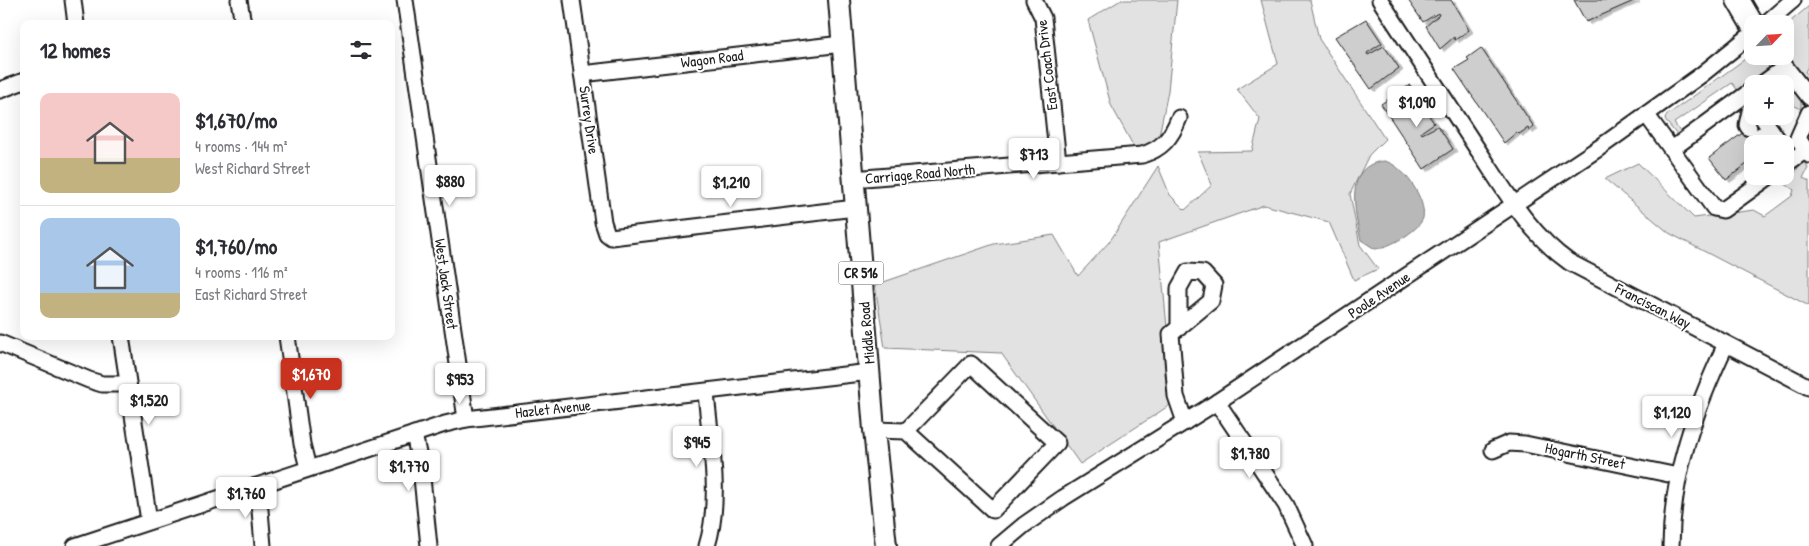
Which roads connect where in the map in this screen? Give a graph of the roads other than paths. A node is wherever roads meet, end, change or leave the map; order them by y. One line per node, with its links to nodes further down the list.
1 (73, 0): 12 (street)
2 (239, 0): 13 (street)
3 (405, 0): 47 (street, West Jack Street)
4 (572, 0): 18 (street, Surrey Drive)
5 (839, 0): 15 (main road, Middle Road / CR 516)
6 (1034, 0): 32 (street, East Coach Drive)
7 (1380, 0): 35 (street, Franciscan Way)
8 (1738, 0): 10 (highway)
9 (1793, 0): 11 (street)
10 (1747, 15)
11 (1776, 15)
12 (76, 20)
13 (242, 20)
14 (1744, 40): 24 (street, Poole Avenue)
15 (842, 44): 18 (street, Wagon Road); 33 (main road, Middle Road / CR 516)
16 (1778, 65): 19 (street)
17 (1784, 65): 22 (street)
18 (582, 74): 36 (street, Surrey Drive)
19 (1769, 75)
20 (20, 82): 21 (street)
21 (0, 90)
22 (1809, 97)
23 (1809, 113): 30 (street)
24 (1646, 114): 29 (street); 35 (street, Poole Avenue)
25 (1179, 118): 32 (street, Carriage Road North)
26 (1750, 125): 29 (street)
27 (1759, 125): 28 (street)
28 (1771, 135)
29 (1672, 149): 34 (street)
30 (1807, 153): 31 (street)
31 (1794, 158)
32 (1058, 162): 33 (street, Carriage Road North)
33 (853, 179): 36 (main road, Middle Road / CR 516)
34 (1758, 185)
35 (1514, 203): 41 (street, Franciscan Way); 46 (street, Poole Avenue)
36 (855, 208): 42 (main road, Middle Road / CR 516)
37 (1179, 328): 48 (street)
38 (122, 340): 43 (street)
39 (288, 340): 53 (street)
40 (0, 343): 43 (street)
41 (1726, 344): 44 (street, Franciscan Way); 54 (street)
42 (870, 372): 45 (street, Hazlet Avenue); 49 (main road, Middle Road / CR 516)
43 (128, 384): 56 (street)
44 (1809, 387)
45 (706, 392): 47 (street, Hazlet Avenue); 61 (street)
46 (1217, 402): 48 (street, Poole Avenue); 64 (street)
47 (466, 419): 51 (street, Hazlet Avenue)
48 (1185, 422): 63 (street, Poole Avenue)
49 (874, 430): 50 (street); 62 (main road, Middle Road / CR 516)
50 (906, 431): 50 (street)
51 (414, 434): 53 (street, Hazlet Avenue); 60 (street)
52 (1493, 450): 54 (street, Hogarth Street)
53 (308, 468): 55 (street, Hazlet Avenue)
54 (1678, 476): 65 (street)
55 (253, 487): 56 (street, Hazlet Avenue); 59 (street)
56 (148, 521): 57 (street, Hazlet Avenue)
57 (95, 543): 58 (street, Hazlet Avenue)
58 (74, 546)
59 (263, 546)
60 (429, 546)
61 (707, 546)
62 (886, 546)
63 (999, 546)
64 (1305, 546)
65 (1671, 546)

